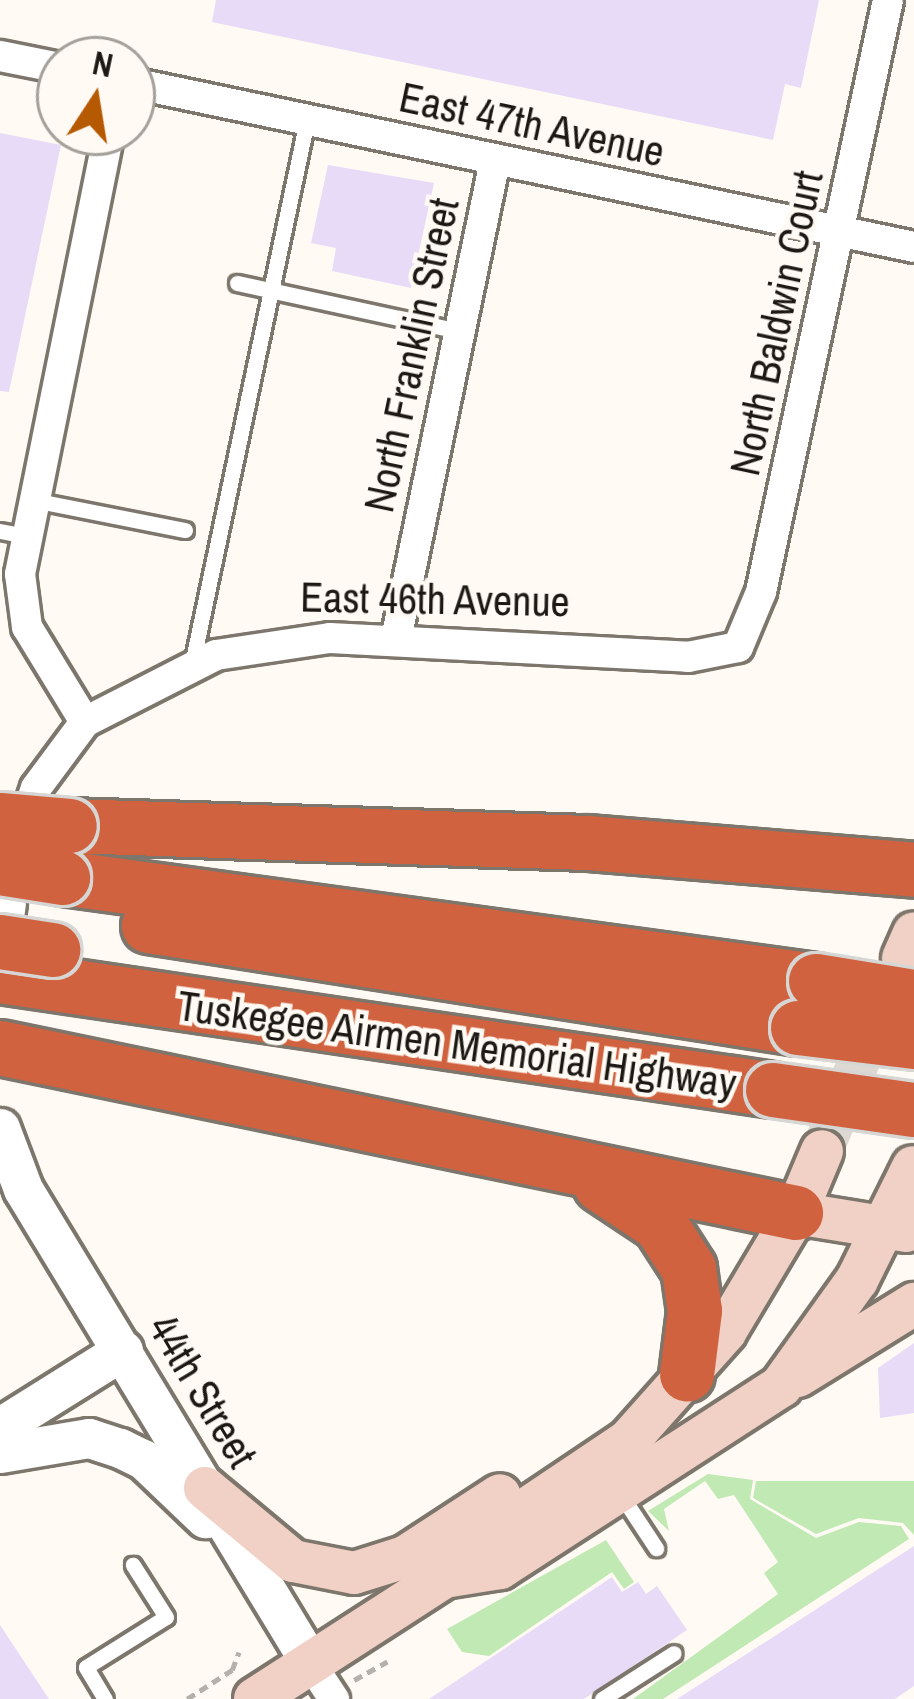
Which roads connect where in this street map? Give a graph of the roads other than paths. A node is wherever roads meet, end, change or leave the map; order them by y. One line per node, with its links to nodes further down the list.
1 (888, 0): 8 (street, North Baldwin Court)
2 (0, 56): 3 (street)
3 (36, 63)
4 (156, 88): 5 (street, East 47th Avenue)
5 (307, 120): 7 (street, East 47th Avenue); 11 (lane)
6 (104, 156): 13 (street)
7 (495, 159): 8 (street, East 47th Avenue); 12 (street, North Franklin Street)
8 (839, 232): 9 (street, East 47th Avenue); 17 (street, North Baldwin Court)
9 (914, 247)
10 (237, 283): 11 (lane)
11 (271, 290): 12 (lane); 18 (lane)
12 (459, 331): 16 (street, North Franklin Street)
13 (33, 500): 14 (lane); 15 (street)
14 (185, 530)
15 (13, 534): 19 (street)
16 (396, 639): 17 (street, East 46th Avenue); 18 (street, East 46th Avenue)
17 (727, 652)
18 (192, 664): 19 (street, East 46th Avenue)
19 (86, 722): 22 (street)
20 (0, 820): 23 (highway, bridge)
21 (914, 870): 23 (highway)
22 (1, 909): 23 (highway, Tuskegee Airmen Memorial Highway, bridge); 23 (highway, bridge)
23 (49, 921): 25 (highway, Tuskegee Airmen Memorial Highway); 25 (highway, Tuskegee Airmen Memorial Highway)
24 (910, 963): 25 (highway, Tuskegee Airmen Memorial Highway, bridge)
25 (793, 1040): 26 (highway, bridge); 28 (highway); 29 (highway, Tuskegee Airmen Memorial Highway, bridge)
26 (914, 1042)
27 (18, 1052): 32 (highway)
28 (914, 1079)
29 (914, 1111)
30 (0, 1128): 37 (street, 44th Street)
31 (822, 1151): 34 (main road)
32 (561, 1166): 34 (highway); 39 (highway)
33 (913, 1167): 35 (main road)
34 (796, 1213): 35 (main road); 39 (main road)
35 (900, 1230): 38 (main road)
36 (914, 1304): 38 (main road)
37 (123, 1350): 40 (street); 42 (street, 44th Street)
38 (782, 1386): 43 (main road)
39 (670, 1392): 42 (main road); 47 (main road)
40 (0, 1427)
41 (0, 1454): 46 (street)
42 (205, 1487): 46 (street, 44th Street)
43 (619, 1491): 44 (lane); 47 (main road)
44 (656, 1548)
45 (133, 1565): 50 (lane)
46 (253, 1568): 49 (street, 44th Street)
47 (444, 1577): 49 (main road)
48 (674, 1653): 52 (lane)
49 (322, 1682): 51 (main road)
50 (105, 1699)
51 (255, 1699)
52 (602, 1699)

